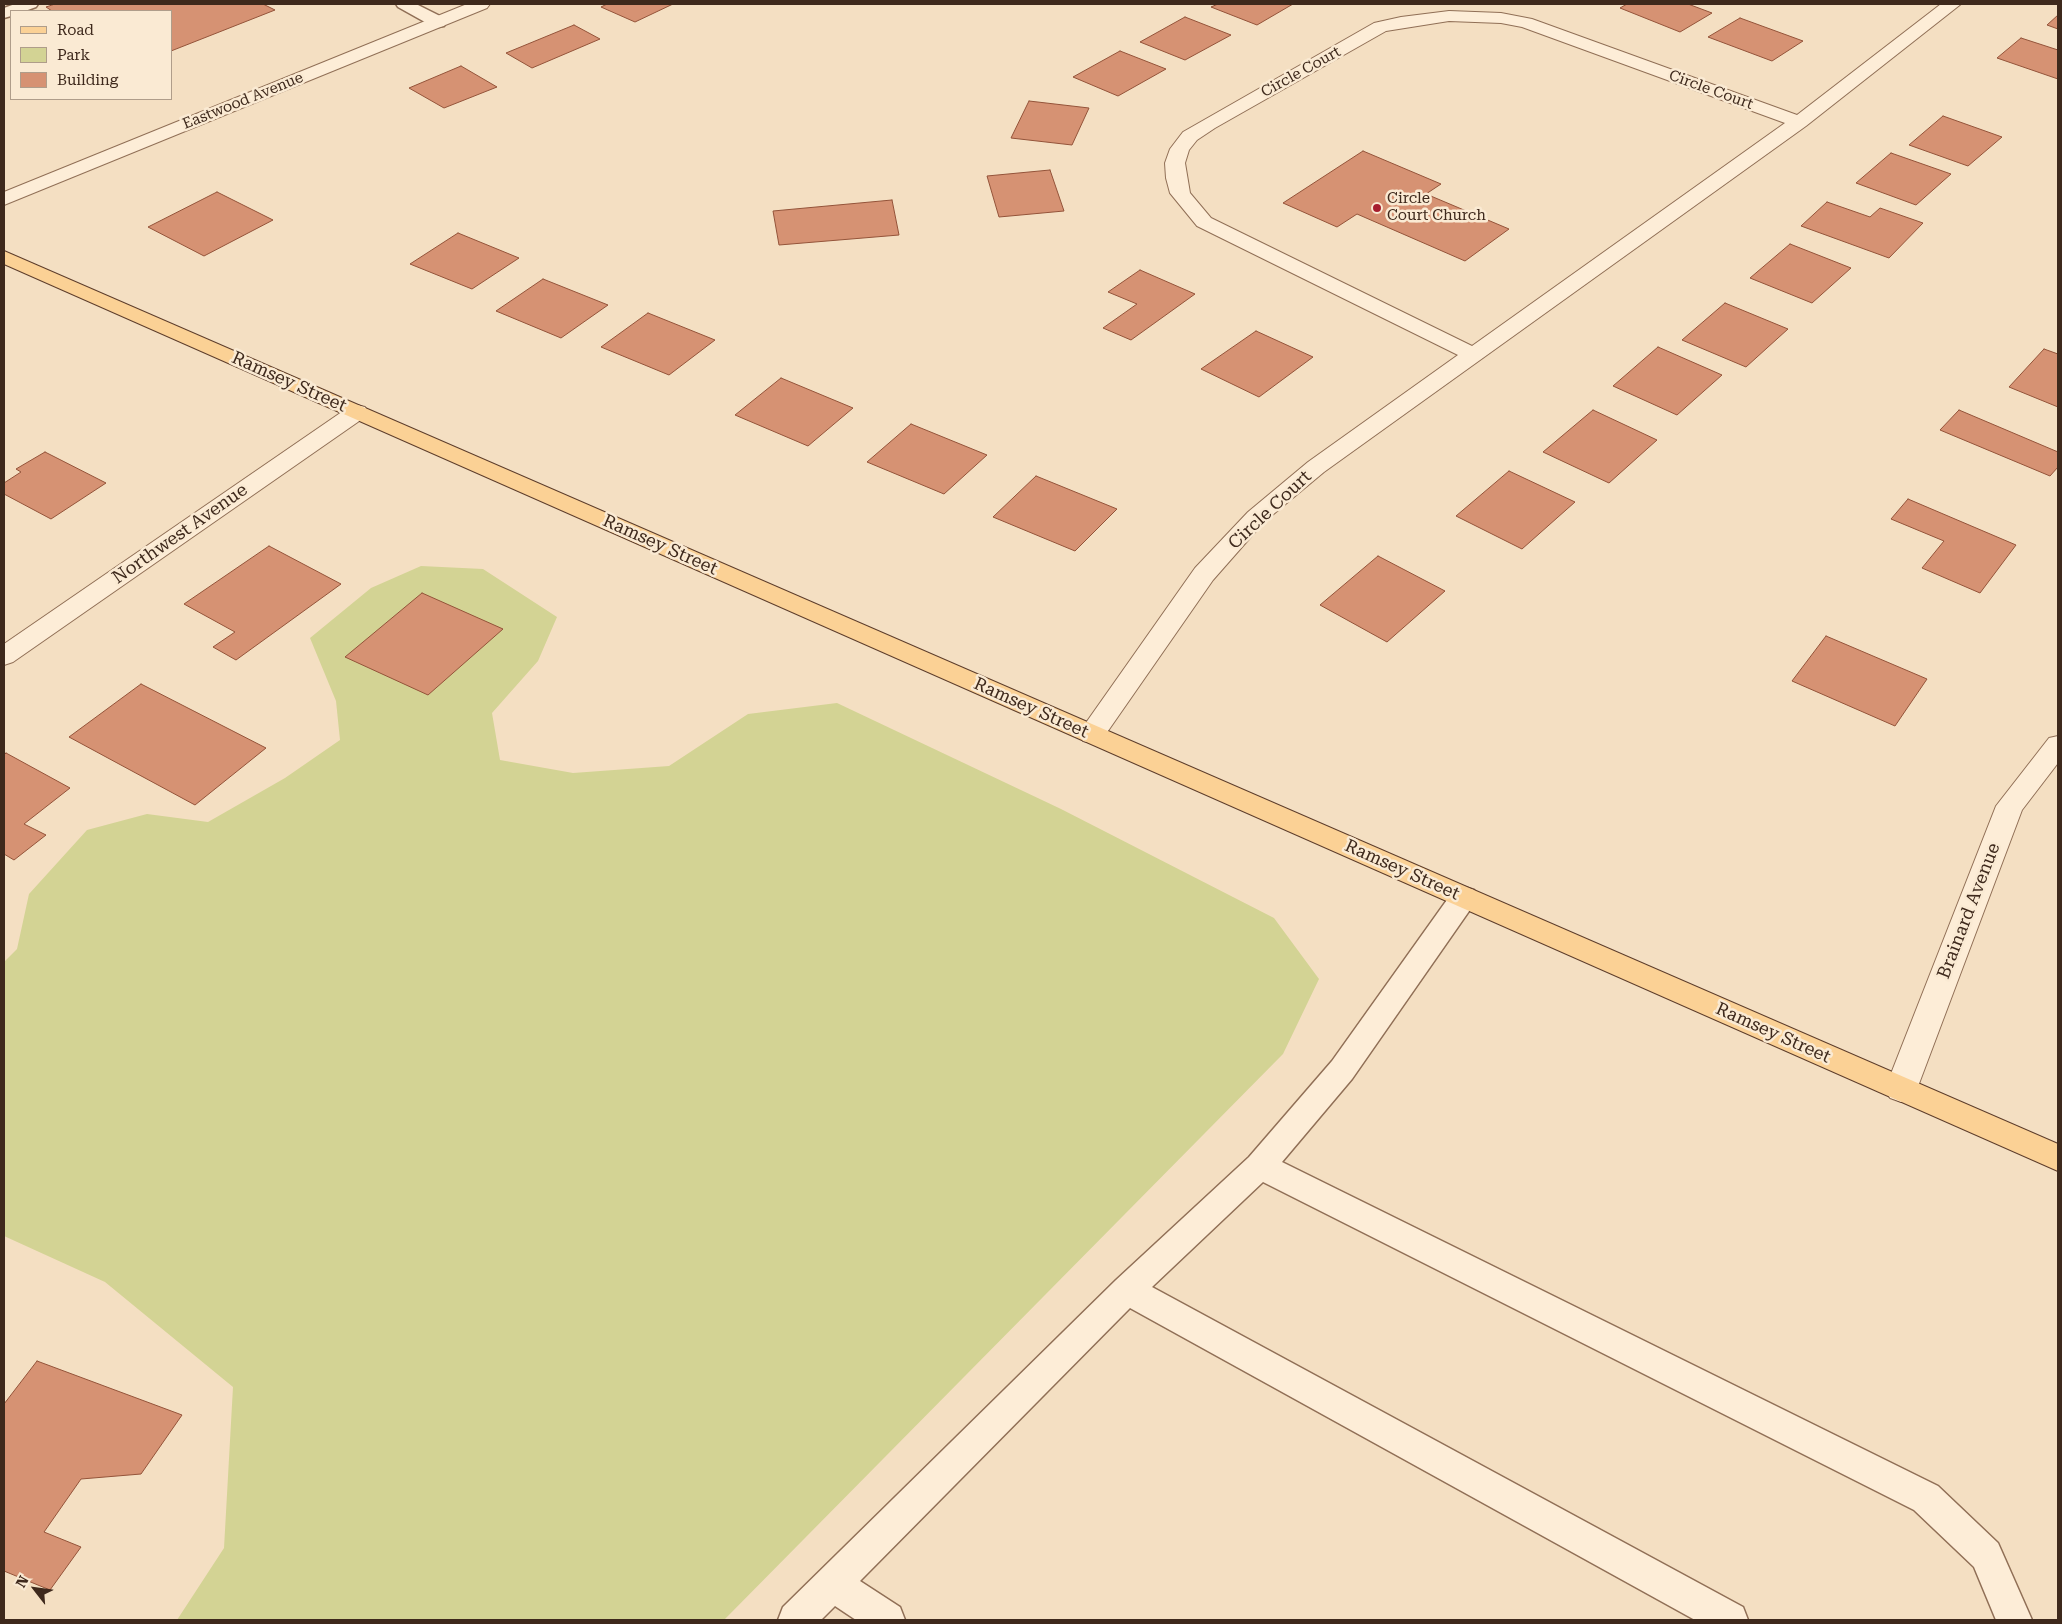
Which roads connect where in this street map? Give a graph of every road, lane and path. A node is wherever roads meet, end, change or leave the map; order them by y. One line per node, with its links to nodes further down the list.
1 (30, 4): 5 (lane)
2 (404, 4): 6 (lane)
3 (481, 4): 6 (street, Eastwood Avenue)
4 (1952, 4): 7 (street, Circle Court)
5 (13, 10)
6 (438, 22): 8 (street, Eastwood Avenue)
7 (1799, 122): 10 (street, Circle Court); 10 (street, Circle Court)
8 (4, 199)
9 (4, 257): 11 (main road, Ramsey Street)
10 (1474, 355): 13 (street, Circle Court)
11 (357, 412): 12 (street, Northwest Avenue); 13 (main road, Ramsey Street)
12 (4, 656)
13 (1092, 734): 15 (main road, Ramsey Street)
14 (2058, 745): 16 (street, Brainard Avenue)
15 (1464, 898): 16 (main road, Ramsey Street); 18 (lane)
16 (1901, 1089): 17 (main road, Ramsey Street)
17 (2058, 1158)
18 (1260, 1166): 19 (lane); 24 (lane)
19 (1127, 1290): 20 (lane); 23 (lane)
20 (833, 1583): 21 (lane); 22 (lane)
21 (796, 1620)
22 (887, 1620)
23 (1730, 1620)
24 (2014, 1620)

